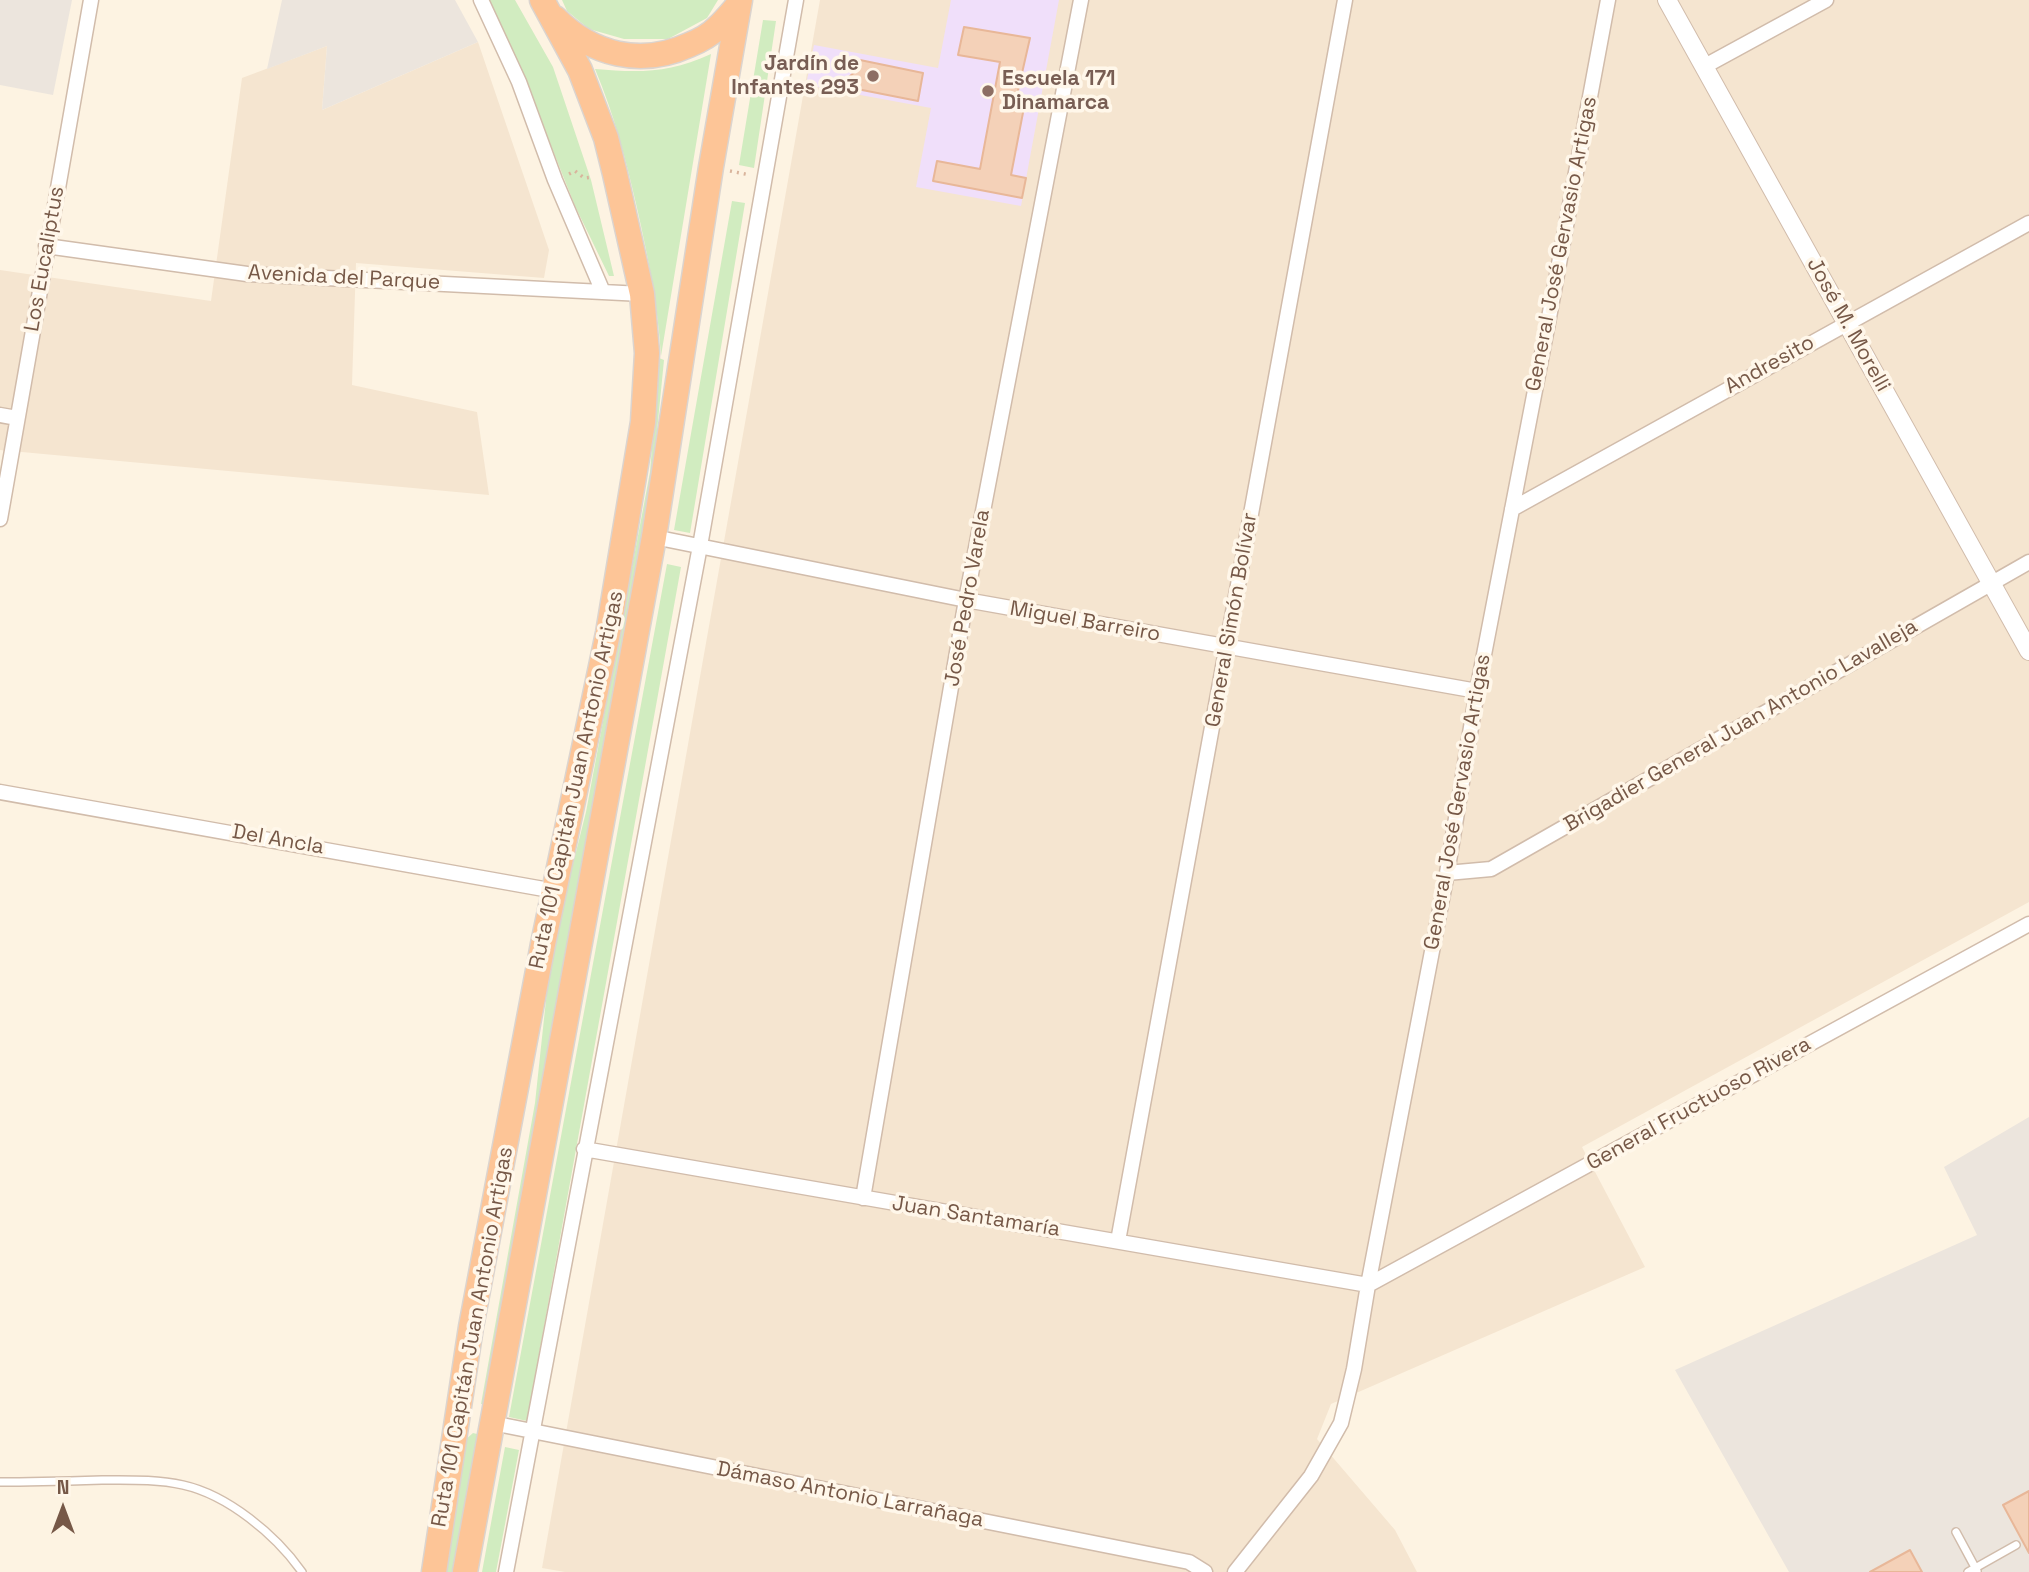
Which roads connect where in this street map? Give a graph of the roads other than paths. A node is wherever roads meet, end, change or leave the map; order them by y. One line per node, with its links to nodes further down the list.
1 (91, 0): 13 (street, Los Eucaliptus)
2 (481, 0): 14 (street)
3 (796, 0): 22 (street)
4 (1081, 0): 25 (street, José Pedro Varela)
5 (1345, 0): 26 (street, General Simón Bolívar)
6 (1608, 0): 19 (street, General José Gervasio Artigas)
7 (1667, 0): 11 (street, José M. Morelli)
8 (1826, 0): 11 (street)
9 (542, 2): 10 (highway); 15 (highway, Ruta 101 Capitán Juan Antonio Artigas)
10 (740, 2): 21 (highway, Ruta 101 Capitán Juan Antonio Artigas)
11 (1705, 66): 16 (street, José M. Morelli)
12 (2029, 223): 16 (street, Andresito)
13 (46, 246): 14 (street, Avenida del Parque); 18 (street, Los Eucaliptus)
14 (603, 292): 15 (street, Avenida del Parque)
15 (642, 294): 31 (highway, Ruta 101 Capitán Juan Antonio Artigas)
16 (1846, 323): 19 (street, Andresito); 24 (street, José M. Morelli)
17 (0, 415): 18 (street)
18 (18, 418): 20 (street, Los Eucaliptus)
19 (1512, 509): 28 (street, General José Gervasio Artigas)
20 (0, 519)
21 (654, 537): 22 (street, Miguel Barreiro); 37 (highway, Ruta 101 Capitán Juan Antonio Artigas)
22 (700, 546): 25 (street, Miguel Barreiro); 33 (street)
23 (2029, 562): 24 (street, Brigadier General Juan Antonio Lavalleja)
24 (1990, 583): 27 (street, José M. Morelli); 30 (street, Brigadier General Juan Antonio Lavalleja)
25 (966, 600): 26 (street, Miguel Barreiro); 34 (street, José Pedro Varela)
26 (1227, 647): 28 (street, Miguel Barreiro); 35 (street, General Simón Bolívar)
27 (2029, 651)
28 (1477, 691): 30 (street, General José Gervasio Artigas)
29 (0, 792): 31 (street, Del Ancla)
30 (1447, 873): 36 (street, General José Gervasio Artigas)
31 (555, 891): 44 (highway, Ruta 101 Capitán Juan Antonio Artigas)
32 (2029, 923): 36 (street, General Fructuoso Rivera)
33 (584, 1149): 34 (street, Juan Santamaría); 38 (street)
34 (863, 1198): 35 (street, Juan Santamaría)
35 (1118, 1241): 36 (street, Juan Santamaría)
36 (1368, 1284): 48 (street, General José Gervasio Artigas)
37 (492, 1423): 38 (street, Dámaso Antonio Larrañaga); 45 (highway, Ruta 101 Capitán Juan Antonio Artigas)
38 (533, 1432): 46 (street); 47 (street, Dámaso Antonio Larrañaga)
39 (0, 1482): 43 (lane)
40 (1955, 1532): 42 (lane)
41 (2016, 1545): 42 (lane)
42 (1977, 1570): 49 (lane)
43 (302, 1572)
44 (434, 1572)
45 (465, 1572)
46 (506, 1572)
47 (1205, 1572)
48 (1235, 1572)
49 (1968, 1572)

